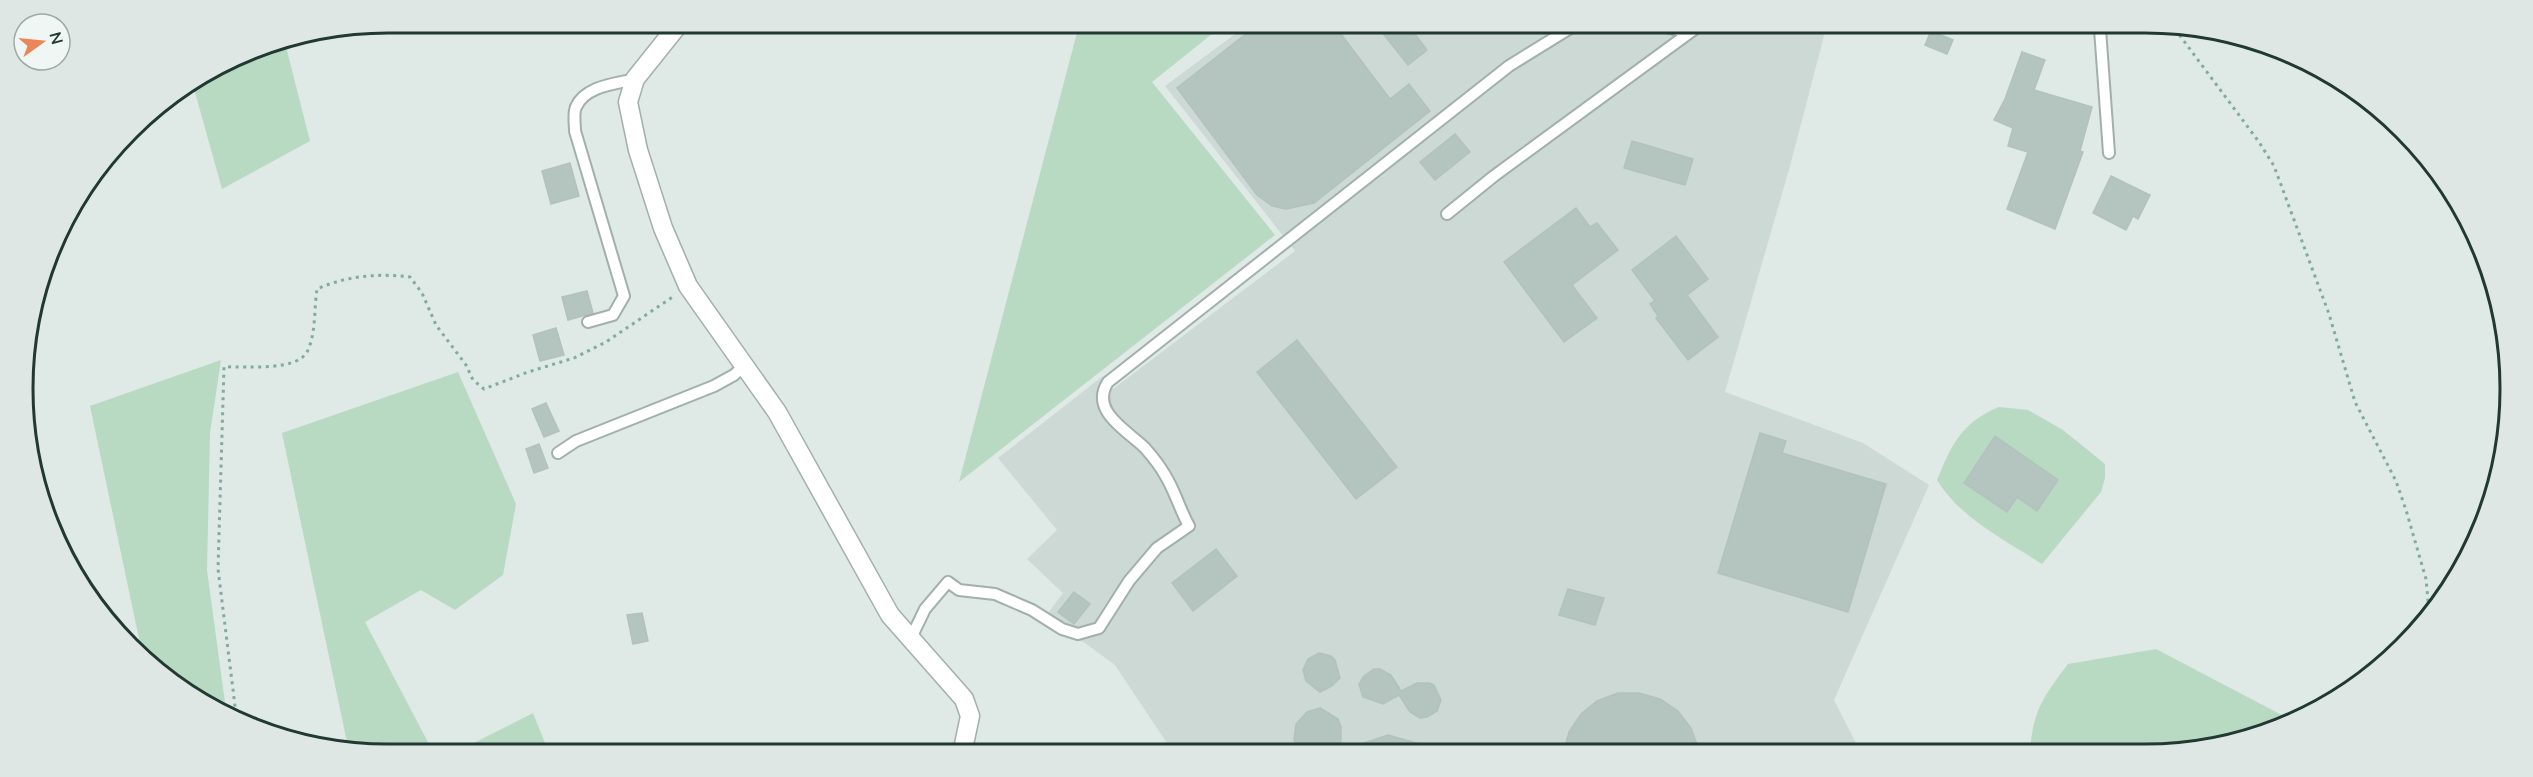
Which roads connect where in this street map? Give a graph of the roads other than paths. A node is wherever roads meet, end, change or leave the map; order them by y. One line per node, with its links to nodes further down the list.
1 (672, 33): 5 (street)
2 (1562, 33): 11 (lane)
3 (1689, 33): 7 (lane)
4 (2100, 33): 6 (lane)
5 (635, 79): 8 (lane); 9 (street)
6 (2109, 153)
7 (1447, 214)
8 (588, 322)
9 (745, 365): 10 (lane); 11 (street)
10 (558, 453)
11 (911, 638): 12 (street)
12 (964, 744)

